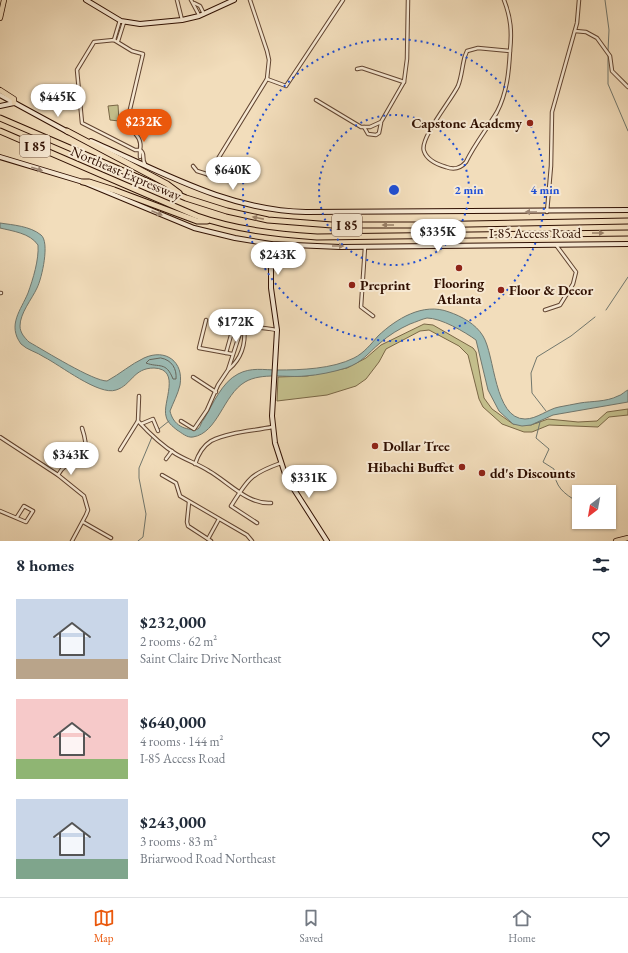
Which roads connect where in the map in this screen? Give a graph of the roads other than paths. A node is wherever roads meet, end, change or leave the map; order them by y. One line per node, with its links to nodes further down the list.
1 (4, 0): 13 (main road)
2 (86, 0): 15 (main road)
3 (177, 0): 14 (street)
4 (234, 0): 11 (main road)
5 (250, 0): 23 (street)
6 (343, 0): 23 (street)
7 (408, 0): 24 (street)
8 (504, 0): 21 (street)
9 (579, 0): 16 (street)
10 (192, 1): 11 (street); 12 (street)
11 (204, 14): 12 (main road)
12 (199, 16): 14 (main road)
13 (0, 18)
14 (182, 20): 15 (main road)
15 (122, 21): 17 (street); 18 (street)
16 (575, 30): 25 (street); 46 (street)
17 (116, 33): 18 (street); 19 (street)
18 (120, 34): 20 (street)
19 (114, 40): 20 (street); 36 (street)
20 (118, 41): 36 (street)
21 (510, 51): 21 (street)
22 (357, 69): 24 (street)
23 (267, 79): 42 (street)
24 (404, 82): 32 (street)
25 (628, 87)
26 (0, 90): 29 (main road)
27 (0, 95): 29 (main road)
28 (316, 100): 33 (street)
29 (14, 103): 30 (main road); 34 (main road)
30 (0, 106)
31 (2, 119): 45 (highway, Northeast Expressway / I 85)
32 (381, 122): 33 (street); 33 (street)
33 (364, 127)
34 (67, 131): 39 (main road, I-85 Access Road); 45 (highway)
35 (1, 132): 48 (highway, Northeast Expressway / I 85)
36 (140, 150): 38 (street)
37 (0, 157): 44 (main road, I-85 Access Road, one-way to 44)
38 (141, 157): 39 (street); 41 (street)
39 (133, 160): 41 (main road, I-85 Access Road)
40 (193, 166): 42 (street)
41 (148, 167): 46 (main road, I-85 Access Road, one-way to 41)
42 (208, 175): 43 (street)
43 (240, 177)
44 (83, 182): 48 (highway); 52 (main road, I-85 Access Road, one-way to 52)
45 (186, 198): 49 (highway, Northeast Expressway / I 85, one-way to 45)
46 (547, 212): 47 (main road, I-85 Access Road)
47 (628, 212)
48 (210, 220): 50 (highway, Northeast Expressway / I 85, one-way to 50)
49 (626, 221)
50 (626, 233)
51 (627, 243): 53 (main road, I-85 Access Road)
52 (271, 244): 54 (main road, I-85 Access Road, one-way to 54); 59 (main road)
53 (556, 245): 54 (main road, I-85 Access Road); 55 (street)
54 (366, 246): 56 (street)
55 (545, 310)
56 (373, 316)
57 (206, 320): 60 (street)
58 (244, 329): 59 (street); 60 (street); 61 (street); 62 (street)
59 (277, 330): 69 (main road)
60 (226, 353): 61 (street)
61 (232, 354): 62 (street)
62 (228, 370): 64 (street)
63 (193, 377): 64 (street)
64 (216, 392): 67 (street)
65 (139, 396): 66 (street)
66 (138, 421): 68 (street); 73 (street)
67 (180, 421)
68 (141, 424): 71 (street); 74 (street)
69 (272, 427): 76 (main road); 77 (street)
70 (82, 428): 78 (street)
71 (158, 431)
72 (0, 437): 78 (street)
73 (120, 450)
74 (172, 451): 75 (street); 77 (street)
75 (166, 459)
76 (281, 463): 80 (street); 95 (main road)
77 (195, 464): 80 (street)
78 (58, 475): 86 (street)
79 (162, 475): 81 (street)
80 (239, 492): 82 (street); 87 (street)
81 (189, 502): 85 (street); 91 (street)
82 (271, 503)
83 (0, 511): 84 (street)
84 (17, 517): 84 (street)
85 (219, 519): 88 (street); 91 (street)
86 (83, 522): 89 (street); 92 (street)
87 (257, 523)
88 (249, 537): 93 (street); 94 (street)
89 (111, 538)
90 (628, 538): 96 (main road)
91 (209, 540)
92 (72, 541)
93 (246, 541)
94 (252, 541)
95 (326, 541)
96 (616, 541)

